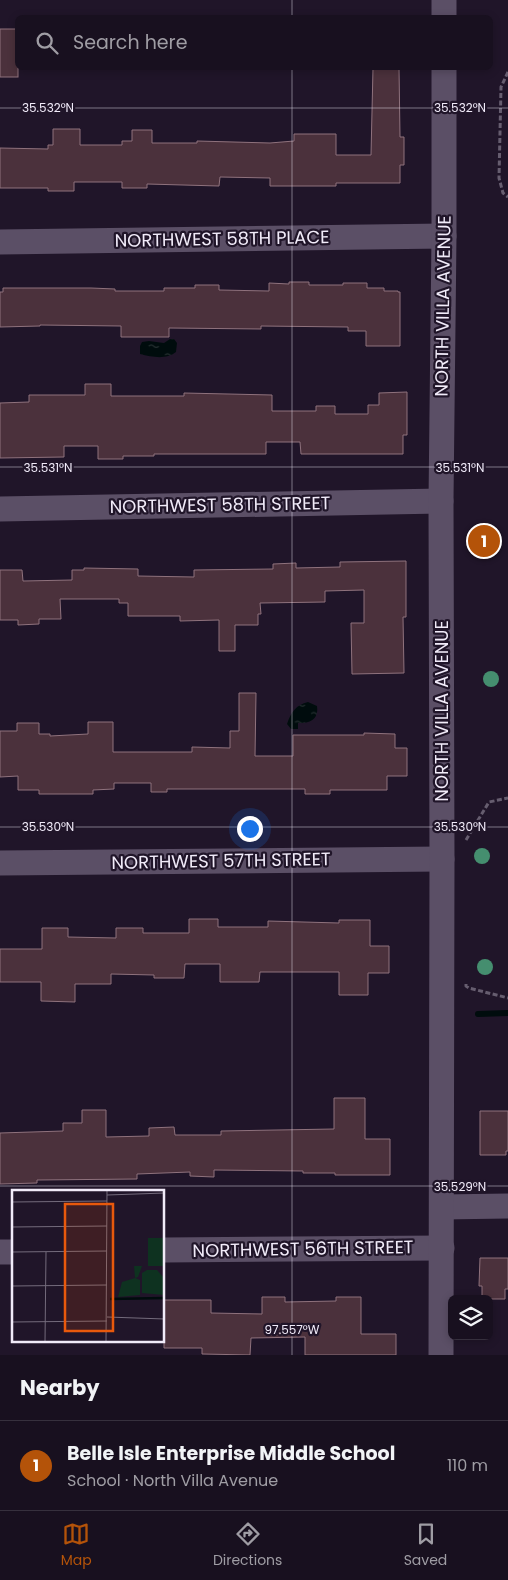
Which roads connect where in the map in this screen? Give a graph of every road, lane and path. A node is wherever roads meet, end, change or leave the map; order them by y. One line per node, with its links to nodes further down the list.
1 (444, 0): 2 (street)
2 (444, 15)
3 (444, 70): 6 (street, NORTH VILLA AVENUE)
4 (508, 72): 5 (path)
5 (508, 197)
6 (444, 236): 7 (street, NORTHWEST 58TH PLACE); 8 (street, NORTH VILLA AVENUE)
7 (0, 242)
8 (441, 502): 9 (street, NORTHWEST 58TH STREET); 12 (street, NORTH VILLA AVENUE)
9 (0, 509)
10 (508, 798): 11 (path)
11 (465, 842)
12 (442, 860): 13 (street, NORTHWEST 57TH STREET); 17 (street, NORTH VILLA AVENUE)
13 (0, 863)
14 (466, 977): 15 (path)
15 (508, 998)
16 (508, 1206): 17 (street)
17 (442, 1207): 18 (street, NORTH VILLA AVENUE)
18 (442, 1248): 19 (street, NORTHWEST 56TH STREET); 20 (street, NORTH VILLA AVENUE)
19 (165, 1250)
20 (441, 1355)

